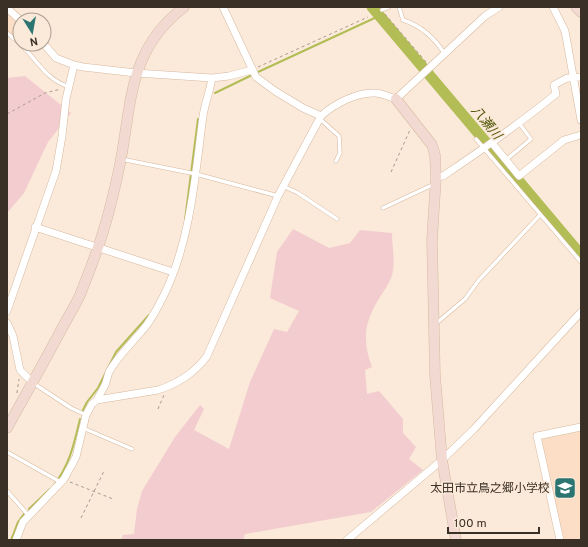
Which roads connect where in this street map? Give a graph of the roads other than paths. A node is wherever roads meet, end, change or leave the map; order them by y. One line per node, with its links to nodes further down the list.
1 (184, 7): 15 (street)
2 (223, 7): 14 (street)
3 (389, 7): 8 (lane)
4 (399, 7): 12 (lane)
5 (499, 7): 12 (street)
6 (554, 7): 16 (street)
7 (576, 7): 9 (street)
8 (382, 10)
9 (581, 12)
10 (7, 33): 18 (lane)
11 (51, 52): 13 (street)
12 (444, 53): 19 (street)
13 (74, 65): 15 (street); 18 (street)
14 (252, 70): 17 (street); 20 (street)
15 (136, 73): 17 (street); 26 (street)
16 (578, 77): 21 (street); 22 (street)
17 (212, 78): 29 (street)
18 (70, 87): 36 (street)
19 (396, 99): 20 (street); 30 (street)
20 (321, 117): 28 (lane); 31 (street)
21 (581, 120)
22 (520, 123): 25 (street); 27 (lane)
23 (581, 135): 27 (street)
24 (476, 139): 25 (lane)
25 (488, 146): 27 (street); 30 (street); 34 (lane)
26 (120, 159): 29 (lane); 37 (street)
27 (506, 160)
28 (336, 161)
29 (196, 174): 32 (lane); 39 (street)
30 (436, 182): 33 (lane); 43 (street)
31 (283, 186): 32 (street); 35 (lane)
32 (278, 196): 45 (street)
33 (383, 208)
34 (540, 216): 38 (lane); 43 (lane)
35 (337, 219)
36 (35, 227): 37 (street); 40 (street)
37 (98, 248): 39 (street); 44 (street)
38 (581, 262)
39 (173, 272): 45 (street)
40 (7, 311)
41 (581, 312): 52 (street)
42 (7, 323): 44 (street)
43 (433, 323): 52 (street)
44 (32, 382): 46 (lane); 48 (street)
45 (97, 400): 46 (street)
46 (86, 415): 49 (street)
47 (581, 427): 59 (street)
48 (7, 428)
49 (83, 428): 50 (lane); 53 (street)
50 (132, 449)
51 (7, 452): 53 (lane)
52 (442, 460): 57 (street); 58 (street)
53 (63, 481): 55 (street)
54 (7, 491): 55 (lane)
55 (29, 516): 56 (street)
56 (16, 540)
57 (347, 540)
58 (456, 540)
59 (560, 540)

